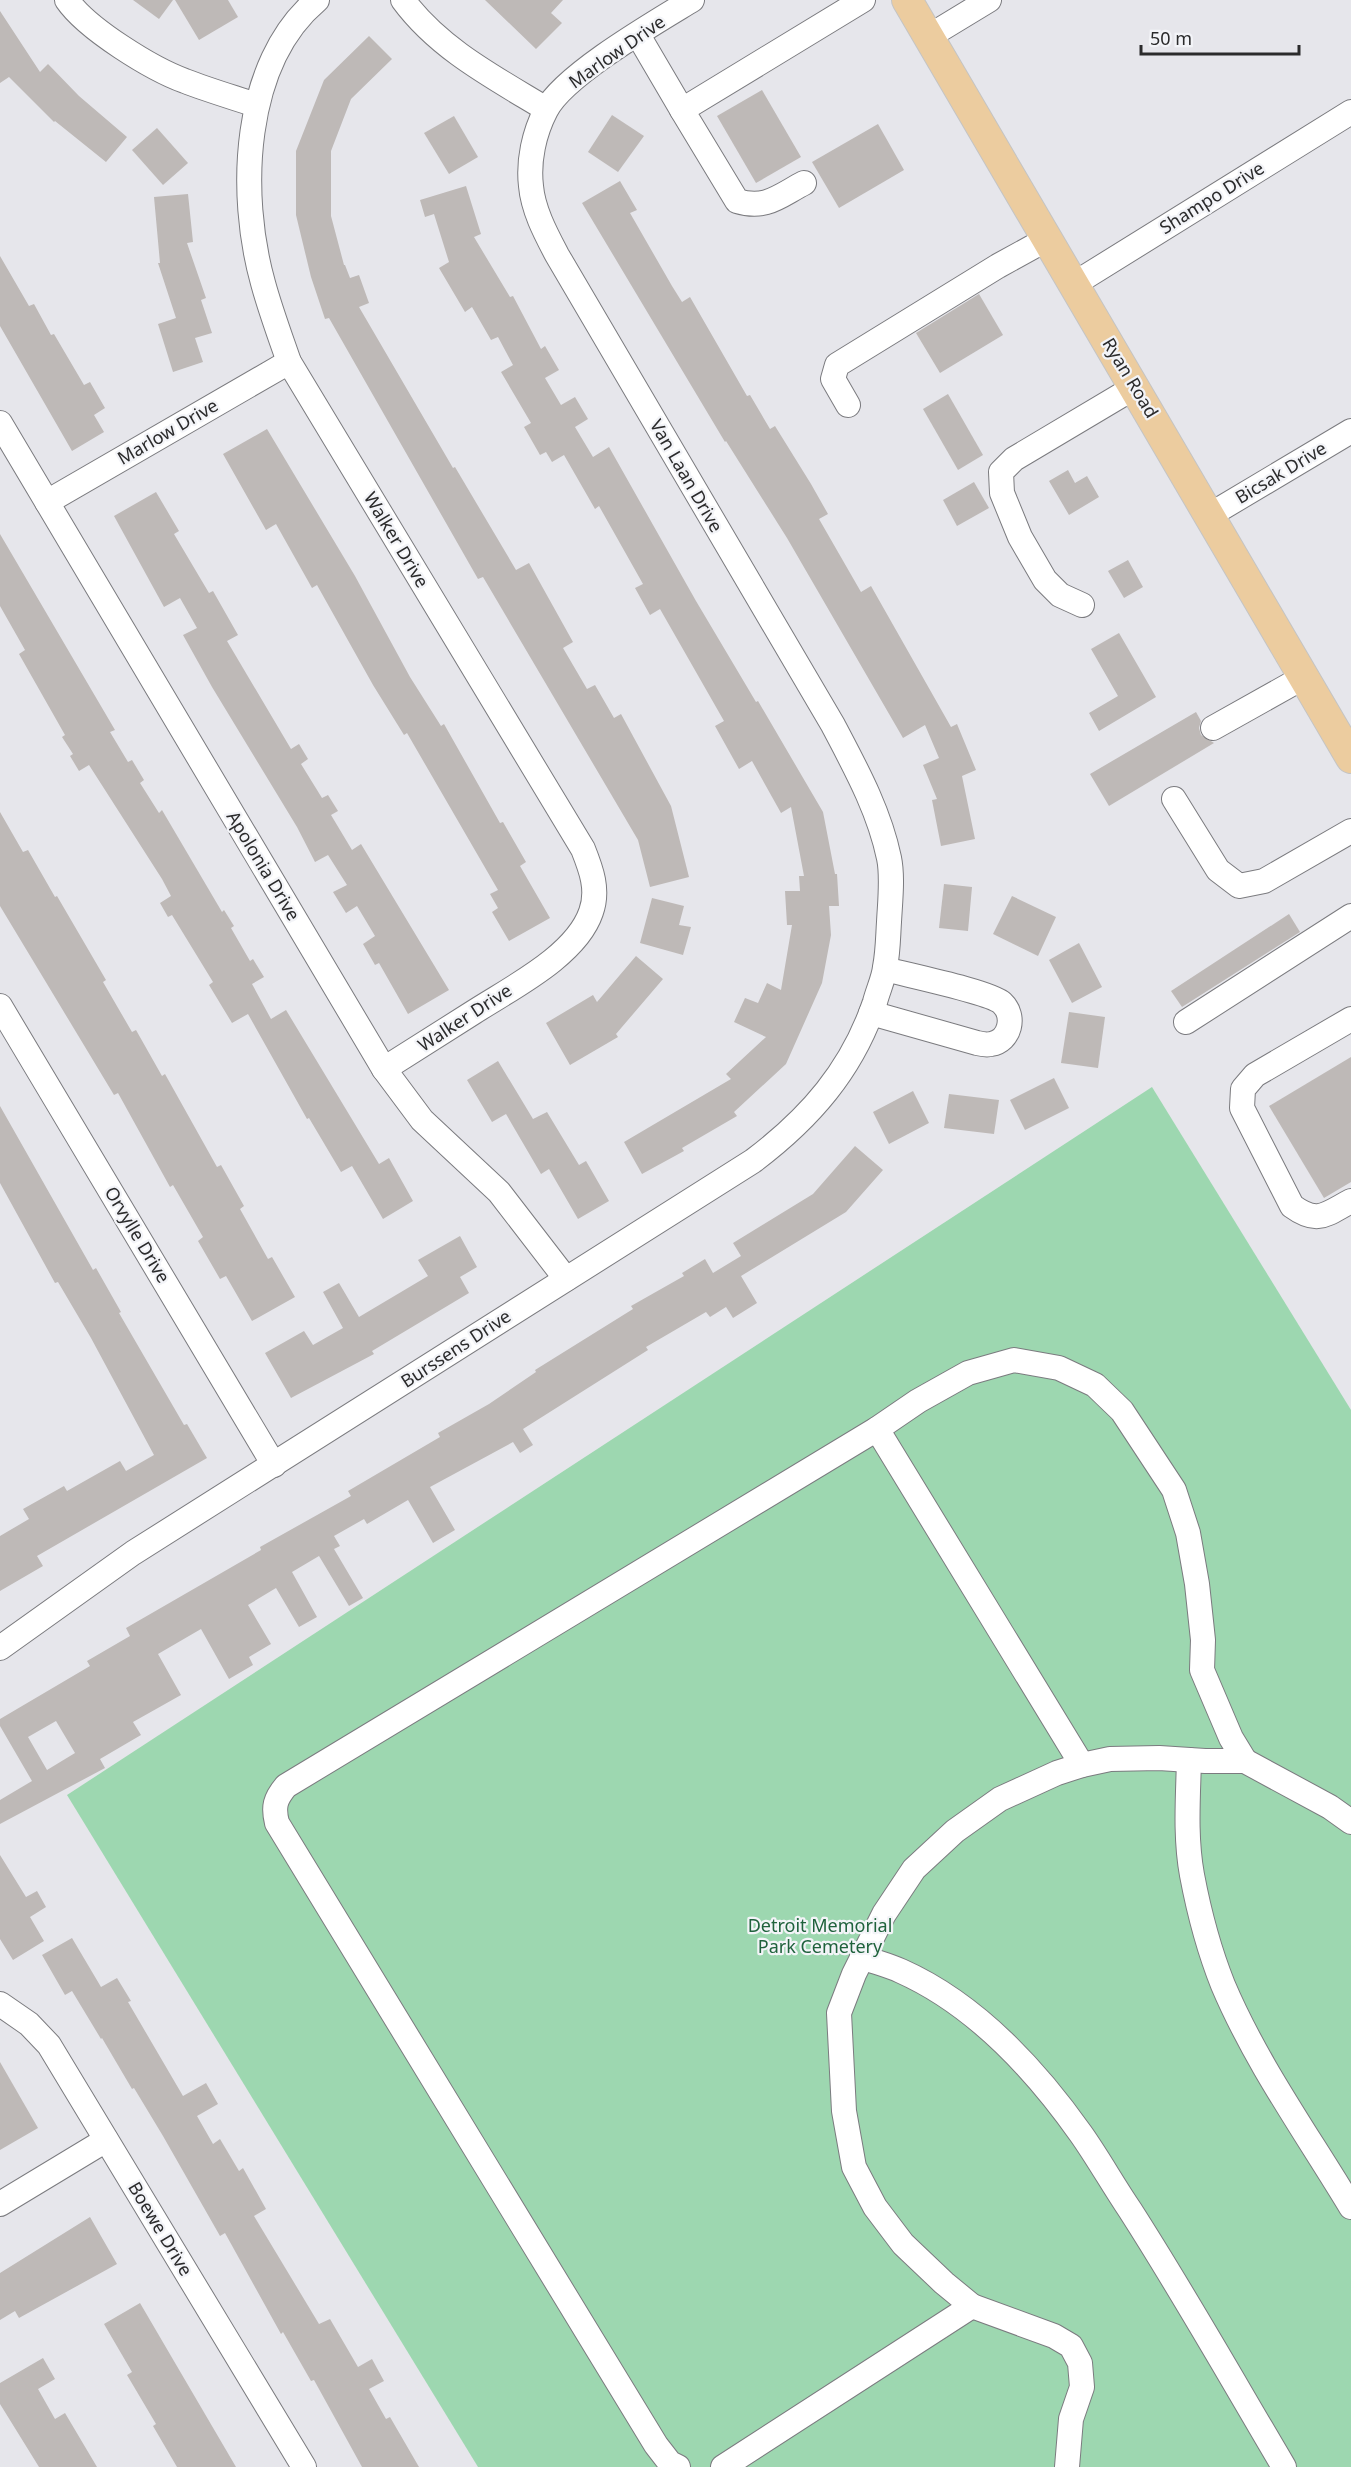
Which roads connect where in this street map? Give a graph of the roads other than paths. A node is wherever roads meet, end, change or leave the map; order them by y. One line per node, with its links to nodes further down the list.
1 (67, 0): 10 (street)
2 (317, 0): 10 (street)
3 (403, 0): 11 (street)
4 (863, 0): 12 (street)
5 (907, 0): 9 (main road, Ryan Road)
6 (989, 0): 9 (street)
7 (686, 2): 8 (street, Marlow Drive)
8 (638, 35): 11 (street, Marlow Drive); 12 (street)
9 (928, 38): 15 (main road, Ryan Road)
10 (256, 105): 17 (street, Walker Drive)
11 (546, 109): 31 (street, Van Laan Drive)
12 (682, 110): 14 (street)
13 (1351, 112): 16 (street, Shampo Drive)
14 (804, 183)
15 (1047, 239): 16 (main road, Ryan Road); 19 (street)
16 (1074, 284): 18 (main road, Ryan Road)
17 (289, 362): 22 (street, Marlow Drive); 36 (street, Walker Drive)
18 (1135, 387): 23 (main road, Ryan Road); 24 (street)
19 (848, 405)
20 (0, 423): 22 (street, Apolonia Drive)
21 (1351, 431): 23 (street, Bicsak Drive)
22 (47, 502): 36 (street, Apolonia Drive)
23 (1210, 515): 25 (main road, Ryan Road)
24 (1082, 605)
25 (1304, 677): 26 (street); 27 (main road, Ryan Road)
26 (1213, 728)
27 (1351, 758)
28 (1174, 799): 29 (street)
29 (1351, 831)
30 (1351, 916): 35 (street)
31 (885, 969): 33 (street, Van Laan Drive); 33 (street)
32 (0, 1006): 40 (street, Orvylle Drive)
33 (871, 1013): 38 (street, Burssens Drive)
34 (1351, 1019): 37 (street)
35 (1186, 1022)
36 (384, 1069): 38 (street, Apolonia Drive)
37 (1351, 1201)
38 (566, 1279): 40 (street, Burssens Drive)
39 (877, 1429): 43 (street); 44 (street); 53 (street)
40 (274, 1465): 41 (street, Burssens Drive)
41 (0, 1648)
42 (1189, 1760): 43 (street); 44 (street); 50 (street)
43 (1245, 1761): 45 (street)
44 (1082, 1765): 46 (street)
45 (1351, 1822)
46 (862, 1957): 51 (street); 56 (street)
47 (0, 2004): 48 (street, Boewe Drive)
48 (106, 2140): 49 (street); 52 (street, Boewe Drive)
49 (0, 2204)
50 (1351, 2207)
51 (972, 2306): 54 (street); 55 (street)
52 (304, 2467)
53 (678, 2467)
54 (723, 2467)
55 (1067, 2467)
56 (1284, 2467)

